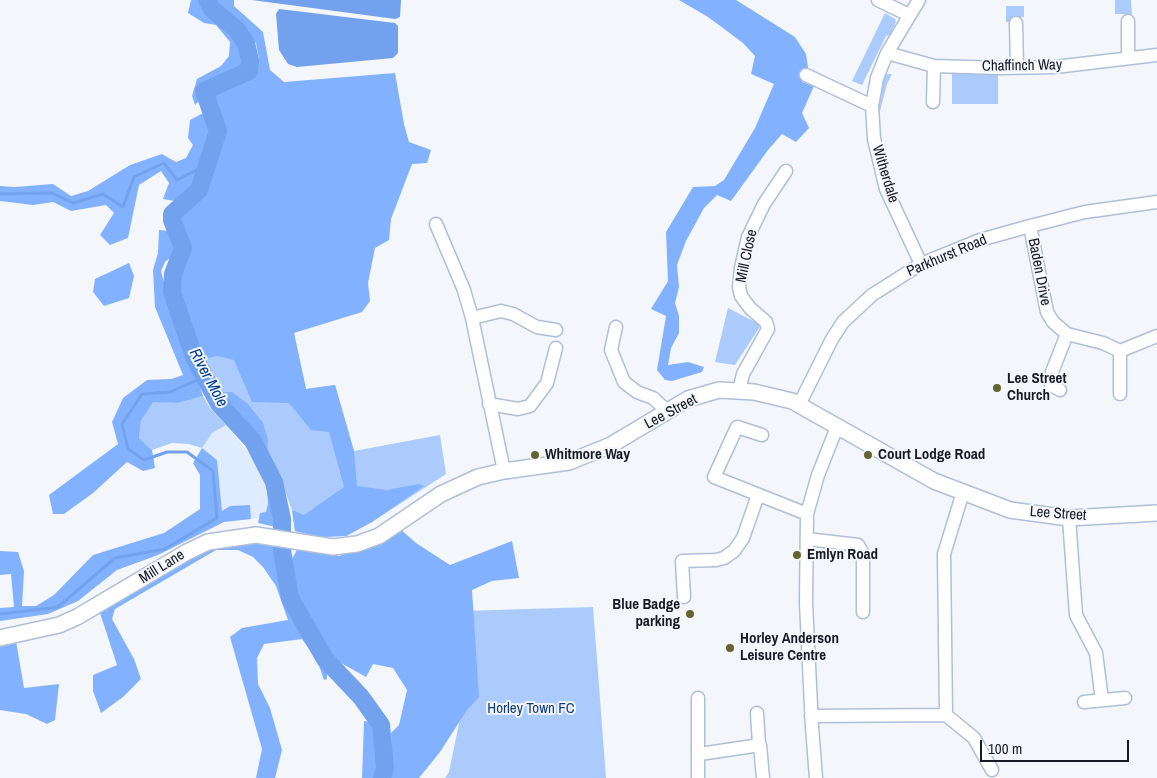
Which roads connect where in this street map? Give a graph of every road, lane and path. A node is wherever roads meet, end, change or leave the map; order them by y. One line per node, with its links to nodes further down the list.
1 (878, 0): 3 (street)
2 (919, 0): 3 (street, Witherdale)
3 (910, 15): 6 (street, Witherdale)
4 (1128, 20): 8 (street)
5 (1016, 24): 10 (street)
6 (887, 53): 9 (street, Chaffinch Way); 13 (street, Witherdale)
7 (1157, 55): 8 (street, Chaffinch Way)
8 (1128, 58): 10 (street, Chaffinch Way)
9 (934, 66): 10 (street, Chaffinch Way); 12 (street)
10 (1017, 67)
11 (806, 74): 13 (street)
12 (933, 102)
13 (872, 106): 18 (street, Witherdale)
14 (786, 171): 27 (street, Mill Close)
15 (1157, 202): 17 (street, Parkhurst Road)
16 (436, 224): 19 (street)
17 (1030, 226): 18 (street, Parkhurst Road); 22 (street, Baden Drive)
18 (921, 264): 30 (street, Parkhurst Road)
19 (472, 318): 21 (street); 29 (street)
20 (616, 326): 31 (street)
21 (556, 330)
22 (1066, 334): 25 (street); 26 (street)
23 (1157, 336): 25 (street)
24 (556, 348): 29 (street)
25 (1120, 351): 28 (street)
26 (1051, 388)
27 (739, 391): 30 (street, Lee Street); 31 (street, Lee Street)
28 (1120, 394)
29 (489, 404): 34 (street)
30 (800, 405): 32 (street, Lee Street)
31 (666, 410): 34 (street, Lee Street)
32 (837, 427): 35 (street, Lee Street); 38 (street)
33 (762, 435): 36 (street)
34 (504, 471): 41 (street, Lee Street)
35 (963, 492): 39 (street, Lee Street); 51 (street)
36 (758, 495): 38 (street); 42 (street)
37 (1157, 513): 39 (street, Lee Street)
38 (807, 514): 40 (street)
39 (1069, 518): 47 (street)
40 (807, 539): 43 (street); 50 (street)
41 (333, 547): 44 (street, Mill Lane)
42 (684, 597)
43 (864, 612)
44 (0, 638)
45 (698, 698): 53 (street)
46 (1125, 698): 47 (street)
47 (1102, 700): 48 (street)
48 (1084, 702)
49 (757, 713): 52 (street)
50 (811, 716): 51 (street); 57 (street)
51 (946, 716): 54 (street)
52 (759, 745): 53 (street); 56 (street)
53 (700, 754): 55 (street)
54 (992, 770)
55 (698, 778)
56 (763, 778)
57 (816, 778)

